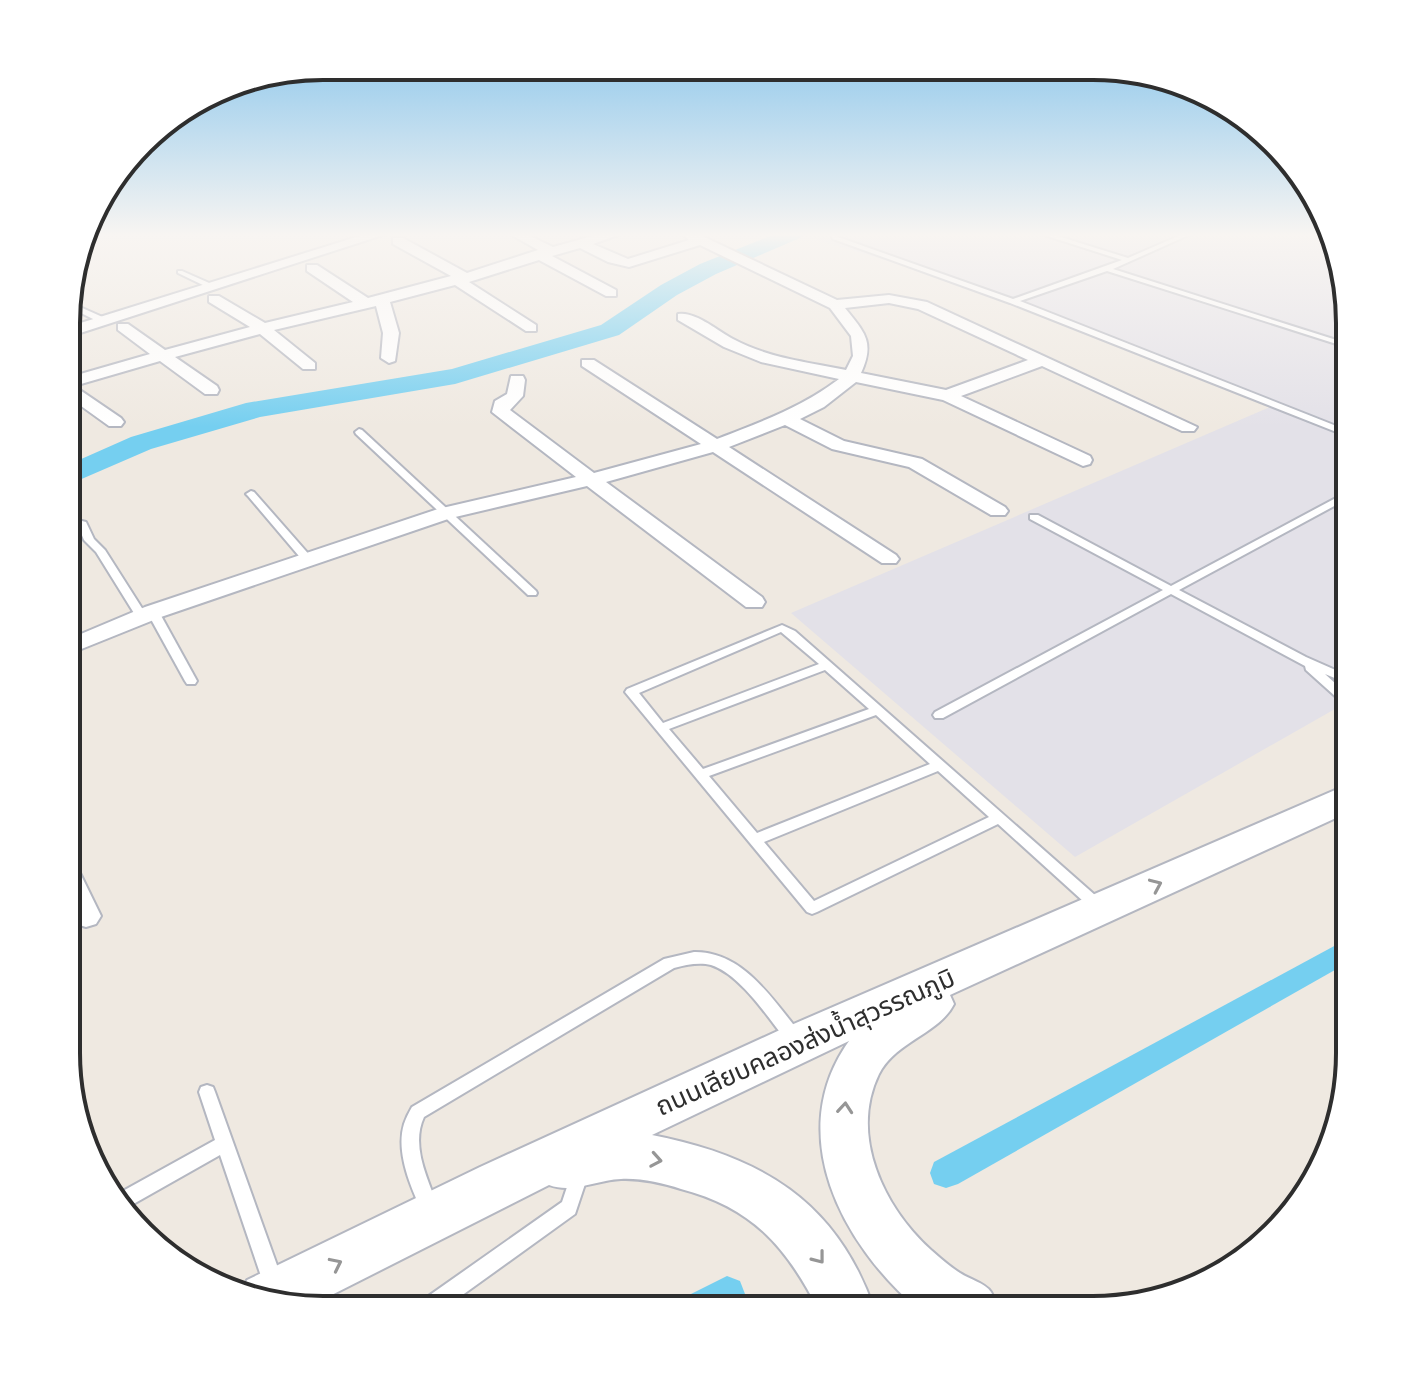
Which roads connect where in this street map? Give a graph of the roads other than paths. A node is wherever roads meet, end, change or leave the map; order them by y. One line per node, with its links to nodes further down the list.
1 (193, 298): 18 (street)
2 (220, 298): 20 (street)
3 (358, 298): 12 (street)
4 (388, 298): 10 (street)
5 (488, 298): 22 (street)
6 (821, 298): 13 (street)
7 (1005, 298): 11 (lane)
8 (1021, 298): 11 (lane)
9 (1199, 298): 23 (lane)
10 (382, 300): 12 (street); 25 (street)
11 (1013, 301): 38 (lane)
12 (365, 303): 20 (street)
13 (835, 305): 26 (street); 29 (street)
14 (81, 310): 15 (lane)
15 (84, 312): 16 (lane); 18 (lane)
16 (81, 313)
17 (683, 317): 29 (street)
18 (104, 321): 21 (street)
19 (123, 327): 24 (street)
20 (261, 327): 24 (street); 28 (street)
21 (80, 328)
22 (531, 328)
23 (1335, 342)
24 (161, 355): 30 (street); 32 (street)
25 (389, 358)
26 (1040, 361): 33 (street); 37 (street)
27 (588, 363): 40 (street)
28 (309, 366)
29 (851, 378): 33 (street); 35 (street)
30 (80, 379)
31 (517, 380): 42 (street)
32 (211, 390)
33 (948, 396): 41 (street)
34 (80, 397): 36 (street)
35 (786, 419): 40 (street); 45 (street)
36 (115, 422)
37 (1188, 427)
38 (1335, 428)
39 (359, 432): 46 (lane)
40 (715, 446): 42 (street); 49 (street)
41 (1083, 460)
42 (592, 479): 46 (street); 53 (street)
43 (251, 494): 50 (lane)
44 (1335, 501): 51 (lane)
45 (998, 511)
46 (445, 513): 50 (street); 52 (lane)
47 (1034, 517): 51 (lane)
48 (82, 524): 54 (lane)
49 (889, 559)
50 (308, 560): 54 (street)
51 (1171, 589): 56 (lane); 62 (lane)
52 (532, 593)
53 (754, 602)
54 (147, 614): 55 (street); 59 (lane)
55 (80, 642)
56 (1302, 660): 58 (lane); 60 (lane)
57 (826, 665): 61 (lane); 63 (lane); 63 (lane)
58 (1335, 673)
59 (191, 681)
60 (1335, 689)
61 (878, 710): 64 (lane); 65 (lane)
62 (939, 715)
63 (661, 728): 65 (lane)
64 (939, 765): 67 (lane); 68 (lane)
65 (700, 775): 68 (lane)
66 (1335, 803): 71 (main road, ถนนเลียบคลองส่งน้ำสุวรรณภูมิ, one-way to 66)
67 (999, 818): 68 (lane); 71 (lane)
68 (755, 840)
69 (81, 905): 70 (street)
70 (86, 916)
71 (1079, 919): 72 (main road, ถนนเลียบคลองส่งน้ำสุวรรณภูมิ); 83 (main road, one-way to 71)
72 (798, 1043): 76 (main road, ถนนเลียบคลองส่งน้ำสุวรรณภูมิ); 78 (lane)
73 (207, 1092): 74 (lane)
74 (226, 1143): 77 (lane); 79 (lane)
75 (584, 1162): 76 (main road); 81 (lane); 82 (main road, one-way to 82)
76 (498, 1184): 78 (main road, ถนนเลียบคลองส่งน้ำสุวรรณภูมิ)
77 (128, 1197)
78 (432, 1217): 80 (main road, ถนนเลียบคลองส่งน้ำสุวรรณภูมิ, one-way to 78)
79 (269, 1289)
80 (280, 1292)
81 (447, 1295)
82 (840, 1295)
83 (948, 1295)

